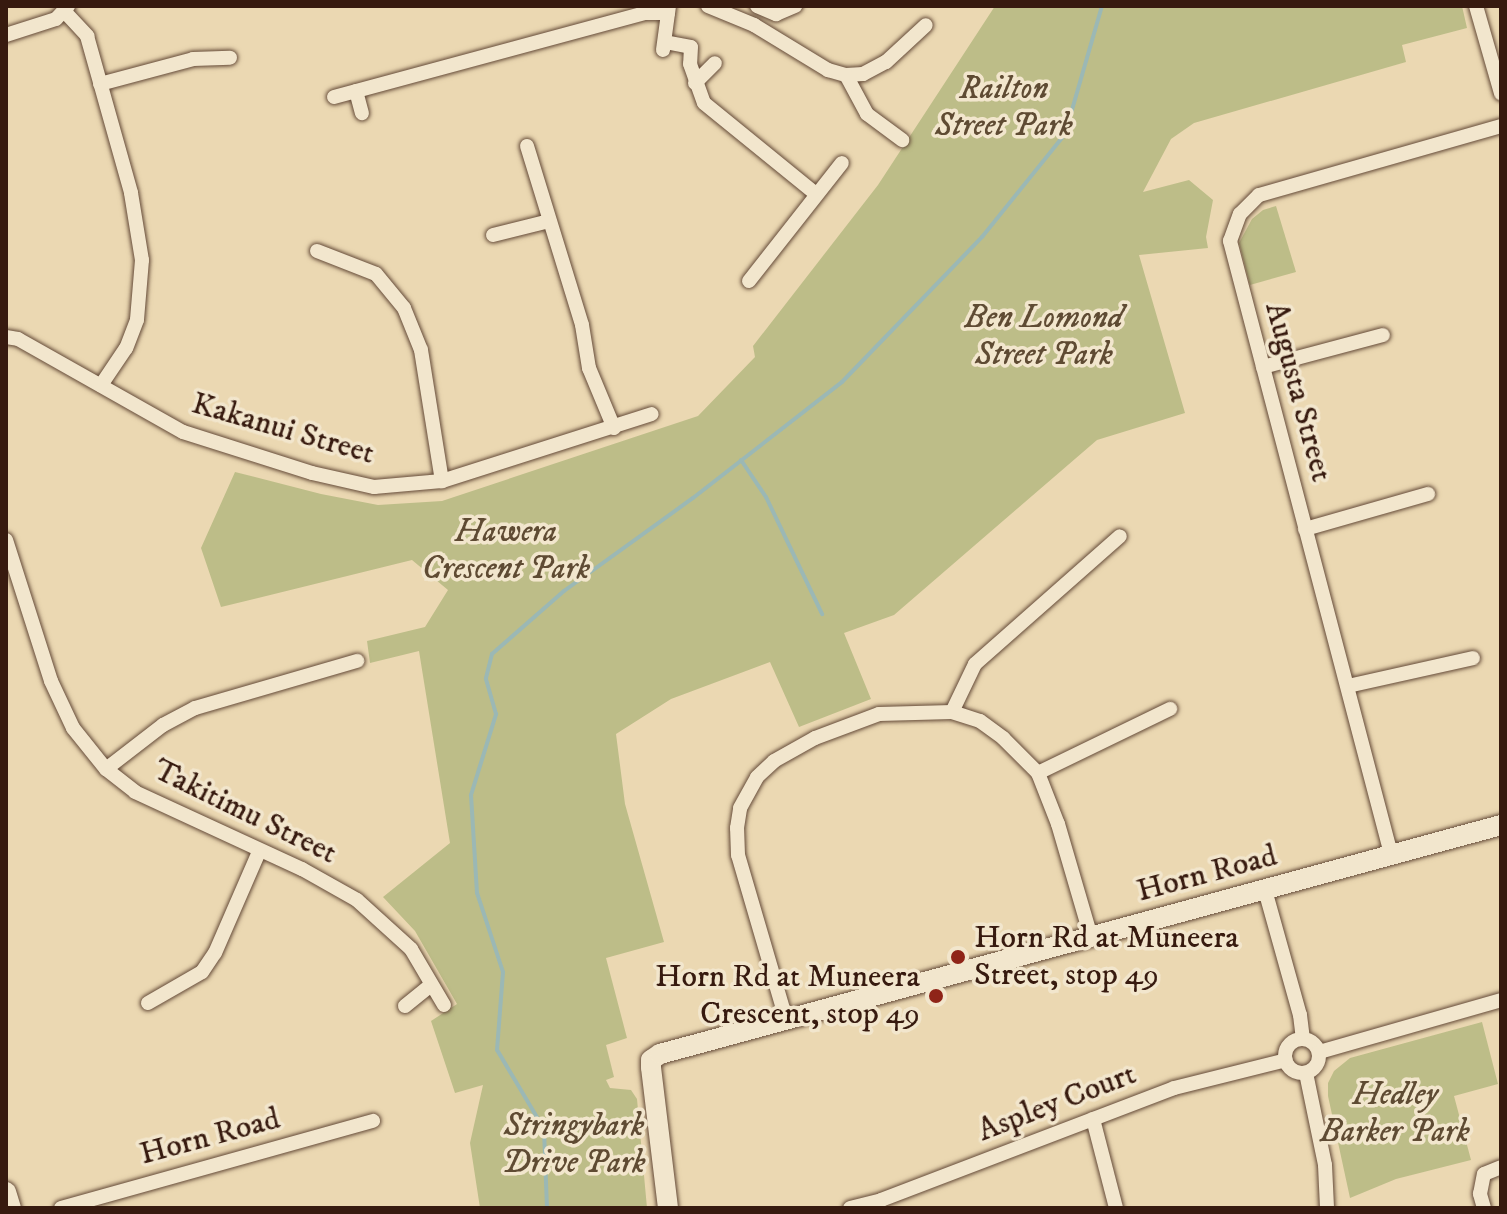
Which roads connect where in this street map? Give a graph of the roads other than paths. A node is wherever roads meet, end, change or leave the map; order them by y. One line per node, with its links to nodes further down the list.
1 (708, 6): 11 (street)
2 (757, 6): 3 (street)
3 (795, 6)
4 (1476, 6): 15 (street)
5 (67, 9): 8 (street); 13 (street)
6 (668, 10): 12 (street); 14 (street)
7 (926, 25): 11 (street)
8 (6, 35)
9 (230, 58): 13 (street)
10 (715, 63): 12 (street)
11 (846, 75): 19 (street)
12 (695, 83): 22 (street)
13 (100, 84): 30 (street)
14 (356, 91): 16 (street); 17 (street)
15 (1501, 93)
16 (334, 97)
17 (362, 113)
18 (1501, 126): 29 (street, Augusta Street)
19 (902, 140)
20 (527, 146): 23 (street)
21 (842, 163): 22 (street)
22 (816, 194): 26 (street)
23 (549, 221): 24 (street); 32 (street)
24 (493, 235)
25 (317, 251): 33 (street)
26 (749, 281)
27 (1383, 335): 29 (street)
28 (6, 337): 30 (street, Kakanui Street)
29 (1263, 367): 35 (street, Augusta Street)
30 (101, 385): 33 (street, Kakanui Street)
31 (652, 414): 32 (street, Kakanui Street)
32 (614, 428): 33 (street, Kakanui Street)
33 (442, 481)
34 (1428, 494): 35 (street)
35 (1305, 529): 40 (street, Augusta Street)
36 (1120, 536): 42 (street)
37 (6, 540): 43 (street, Takitimu Street)
38 (1473, 658): 40 (street)
39 (357, 661): 43 (street)
40 (1348, 686): 47 (street, Augusta Street)
41 (1170, 709): 44 (street)
42 (952, 712): 44 (street); 55 (street)
43 (106, 769): 46 (street, Takitimu Street)
44 (1038, 773): 49 (street)
45 (1501, 825): 47 (street, Horn Road)
46 (259, 852): 50 (street, Takitimu Street); 52 (street)
47 (1391, 854): 48 (street, Horn Road)
48 (1265, 890): 49 (street, Horn Road); 56 (street)
49 (1091, 937): 55 (street, Horn Road)
50 (431, 985): 53 (street, Takitimu Street); 54 (street)
51 (1501, 1000): 57 (street)
52 (148, 1003)
53 (444, 1005)
54 (405, 1006)
55 (786, 1019): 66 (street, Horn Road)
56 (1303, 1039): 57 (street); 58 (street)
57 (1319, 1052): 59 (street)
58 (1286, 1060): 59 (street); 60 (street, Aspley Court)
59 (1306, 1073): 69 (street)
60 (1093, 1119): 67 (street, Aspley Court); 68 (street)
61 (373, 1121): 65 (street, Horn Road)
62 (1501, 1167): 70 (street)
63 (6, 1192): 64 (street)
64 (11, 1208)
65 (61, 1208)
66 (668, 1208)
67 (850, 1208)
68 (1116, 1208)
69 (1327, 1208)
70 (1484, 1208)

